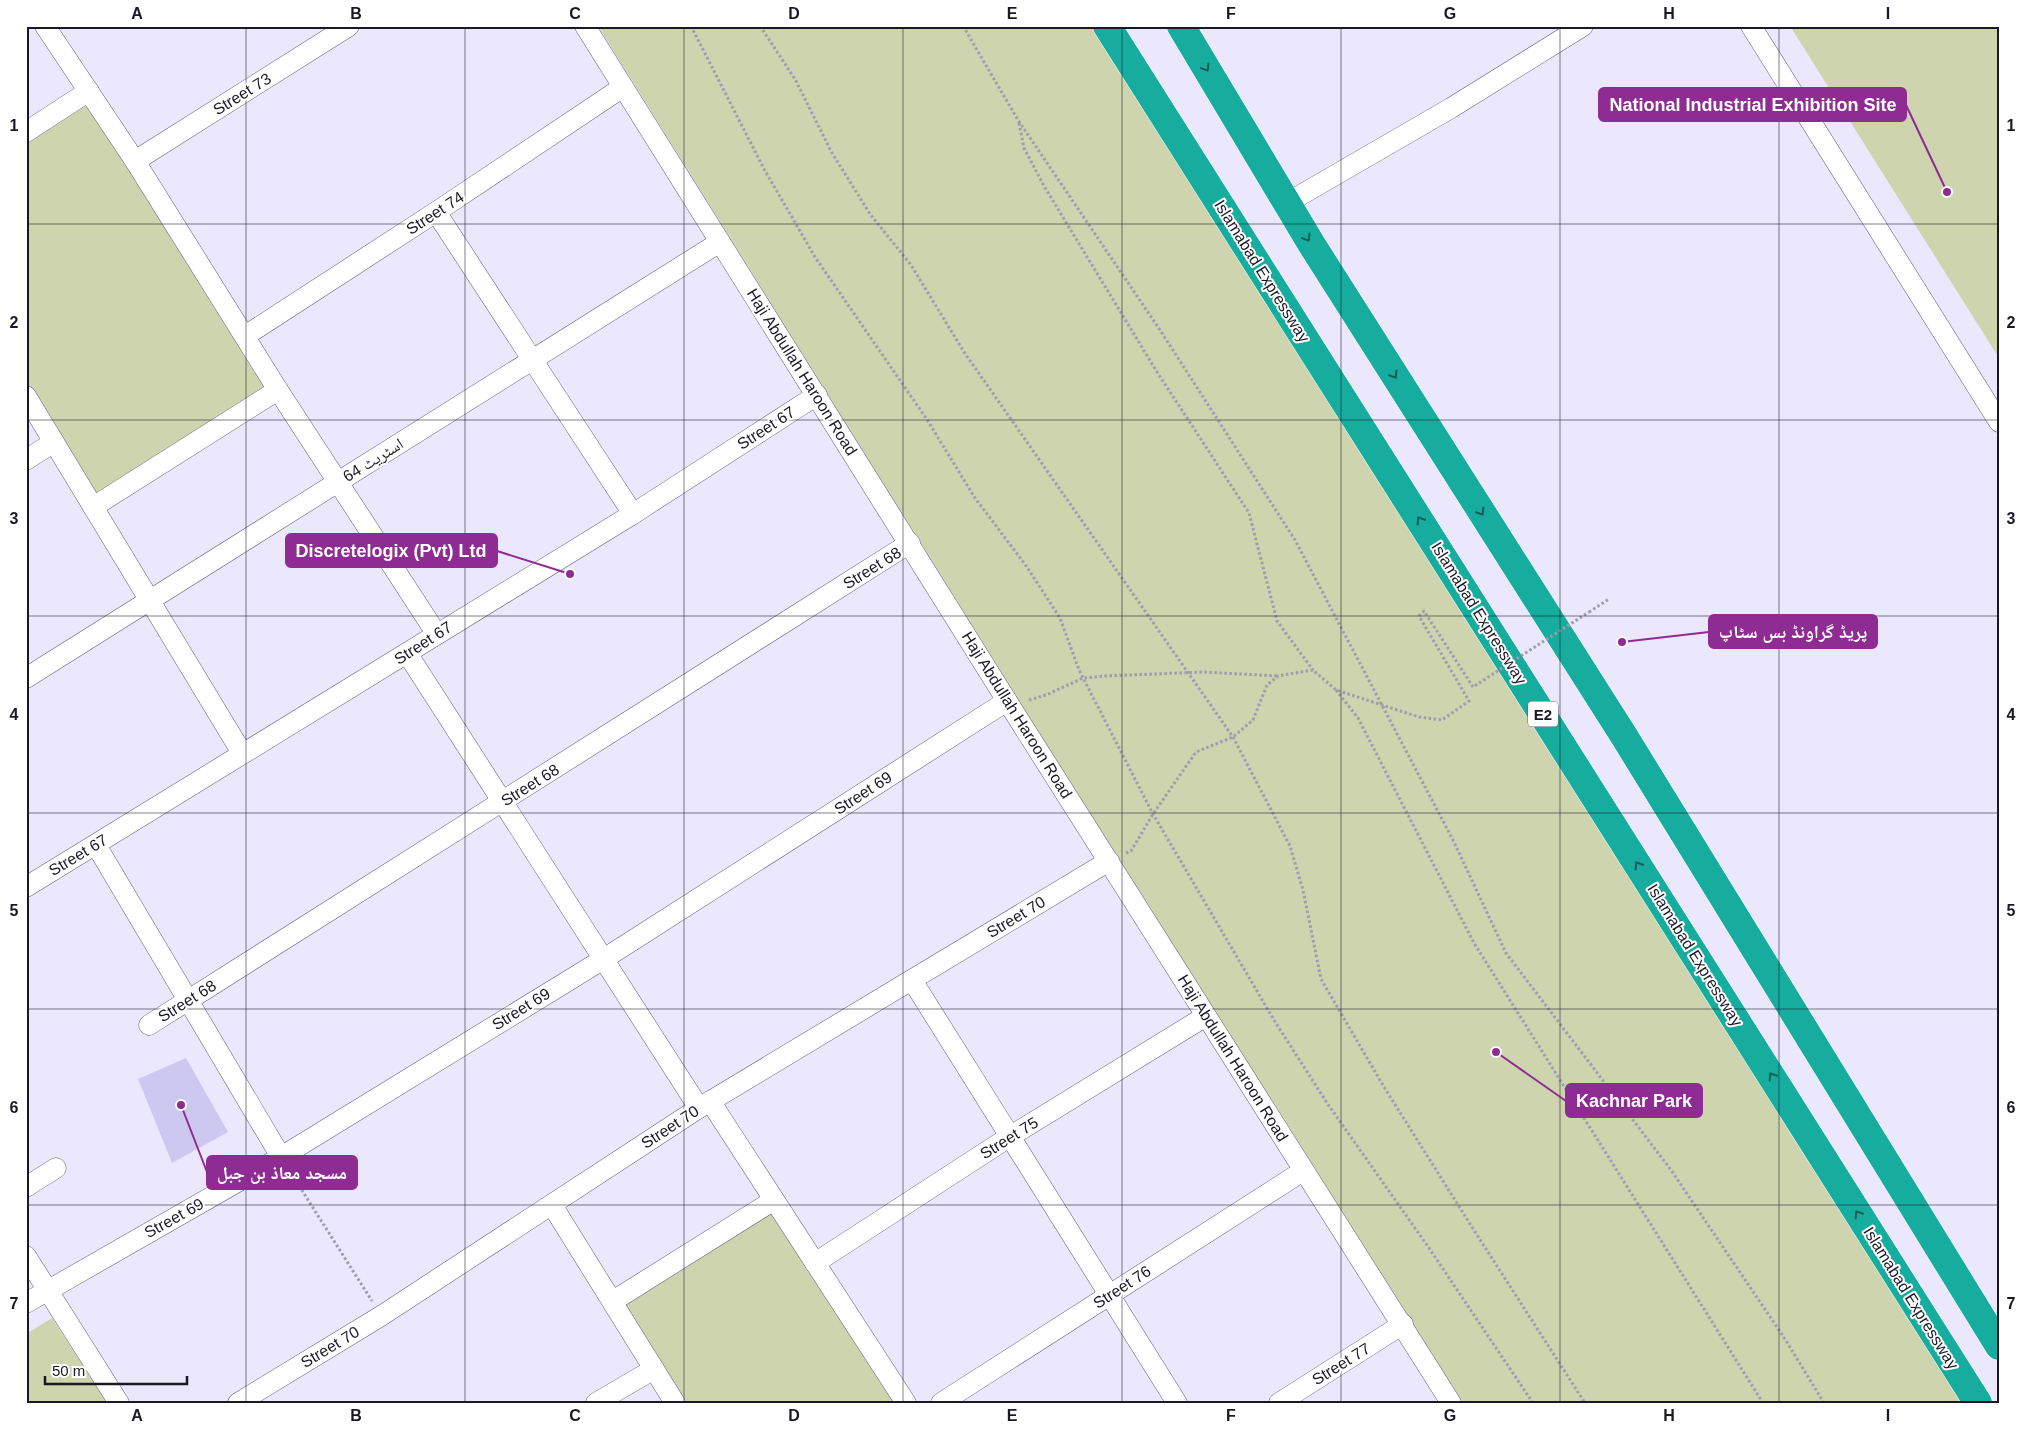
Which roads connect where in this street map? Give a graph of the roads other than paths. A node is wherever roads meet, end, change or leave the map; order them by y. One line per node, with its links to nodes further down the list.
1 (45, 26): 9 (street)
2 (349, 26): 11 (street, Street 73)
3 (585, 26): 8 (street, Haji Abdullah Haroon Road)
4 (1107, 26): 68 (highway, Islamabad Expressway / E2, one-way to 4)
5 (1181, 26): 12 (highway, one-way to 12)
6 (1583, 26): 12 (street)
7 (1750, 26): 20 (street)
8 (623, 86): 13 (street, Street 74); 14 (street, Haji Abdullah Haroon Road)
9 (89, 91): 10 (street); 11 (street)
10 (26, 132)
11 (134, 161): 15 (street)
12 (1286, 203): 57 (highway, one-way to 57)
13 (436, 212): 15 (street, Street 74); 16 (street)
14 (720, 242): 16 (street, اسٹریٹ 64); 18 (street, Haji Abdullah Haroon Road)
15 (245, 336): 17 (street)
16 (534, 361): 23 (street, اسٹریٹ 64); 25 (street)
17 (278, 390): 23 (street); 24 (street)
18 (817, 395): 25 (street, Street 67); 26 (street, Haji Abdullah Haroon Road)
19 (26, 396): 21 (street)
20 (1999, 422)
21 (54, 442): 22 (street); 24 (street)
22 (26, 460)
23 (338, 483): 27 (street, اسٹریٹ 64); 28 (street)
24 (93, 507): 27 (street)
25 (633, 514): 28 (street, Street 67)
26 (910, 543): 31 (street, Haji Abdullah Haroon Road); 33 (street, Street 68)
27 (149, 600): 30 (street, اسٹریٹ 64); 32 (street)
28 (436, 633): 29 (street, Street 67)
29 (407, 653): 32 (street, Street 67); 33 (street)
30 (26, 678)
31 (1009, 704): 35 (street, Haji Abdullah Haroon Road); 37 (street, Street 69)
32 (242, 753): 34 (street, Street 67)
33 (503, 802): 37 (street); 39 (street, Street 68)
34 (96, 845): 36 (street, Street 67); 39 (street)
35 (1109, 861): 38 (street, Street 70); 40 (street, Haji Abdullah Haroon Road)
36 (26, 887)
37 (602, 960): 42 (street); 44 (street, Street 69)
38 (912, 980): 42 (street, Street 70); 43 (street)
39 (189, 1000): 41 (street, Street 68); 44 (street)
40 (1206, 1016): 43 (street, Street 75); 46 (street, Haji Abdullah Haroon Road)
41 (149, 1026)
42 (704, 1105): 48 (street); 49 (street, Street 70)
43 (1009, 1137): 51 (street, Street 75); 53 (street)
44 (281, 1158): 52 (street, Street 69)
45 (56, 1168): 47 (street)
46 (1303, 1171): 53 (street, Street 76); 56 (street, Haji Abdullah Haroon Road)
47 (26, 1187)
48 (774, 1200): 51 (street); 54 (street)
49 (552, 1205): 54 (street); 60 (street, Street 70)
50 (26, 1256): 52 (street)
51 (815, 1263): 63 (street)
52 (47, 1290): 55 (street, Street 69); 59 (street)
53 (1109, 1295): 64 (street, Street 76); 65 (street)
54 (614, 1302): 58 (street)
55 (26, 1303)
56 (1403, 1324): 66 (street, Street 77); 67 (street, Haji Abdullah Haroon Road)
57 (1999, 1346)
58 (654, 1369): 61 (street); 62 (street)
59 (119, 1403)
60 (238, 1403)
61 (596, 1403)
62 (675, 1403)
63 (906, 1403)
64 (941, 1403)
65 (1177, 1403)
66 (1278, 1403)
67 (1451, 1403)
68 (1978, 1403)

